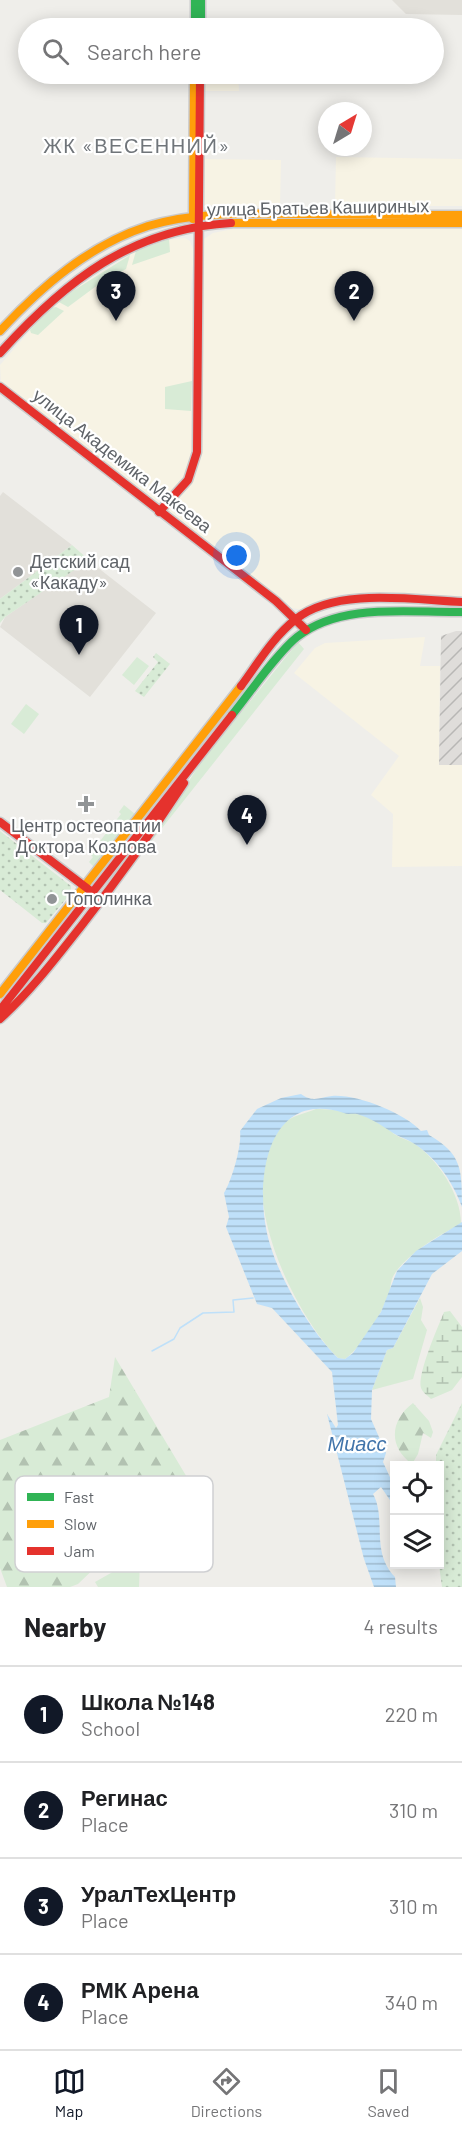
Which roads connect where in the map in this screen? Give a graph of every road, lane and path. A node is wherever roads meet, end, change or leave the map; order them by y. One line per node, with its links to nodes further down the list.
1 (195, 0): 3 (main road)
2 (201, 0): 4 (main road)
3 (195, 18)
4 (201, 18)
5 (194, 84): 7 (main road)
6 (200, 84): 7 (main road)
7 (196, 215): 9 (main road, улица Братьев Кашириных); 11 (main road); 12 (main road, улица Братьев Кашириных)
8 (462, 215): 9 (main road, улица Братьев Кашириных)
9 (288, 219): 10 (main road, улица Братьев Кашириных); 11 (main road, улица Братьев Кашириных)
10 (462, 223)
11 (197, 227): 13 (main road, улица Братьев Кашириных); 15 (main road)
12 (0, 331)
13 (0, 353)
14 (0, 387): 15 (main road, улица Академика Макеева)
15 (159, 512): 18 (main road, улица Академика Макеева)
16 (462, 602): 18 (main road)
17 (462, 612): 19 (main road)
18 (297, 619): 19 (main road, улица Академика Макеева); 22 (main road)
19 (306, 630): 20 (main road)
20 (199, 756): 23 (main road); 26 (main road)
21 (0, 822): 22 (main road)
22 (84, 886): 23 (main road); 24 (main road)
23 (92, 892): 25 (main road)
24 (0, 994)
25 (0, 1010)
26 (0, 1019)

